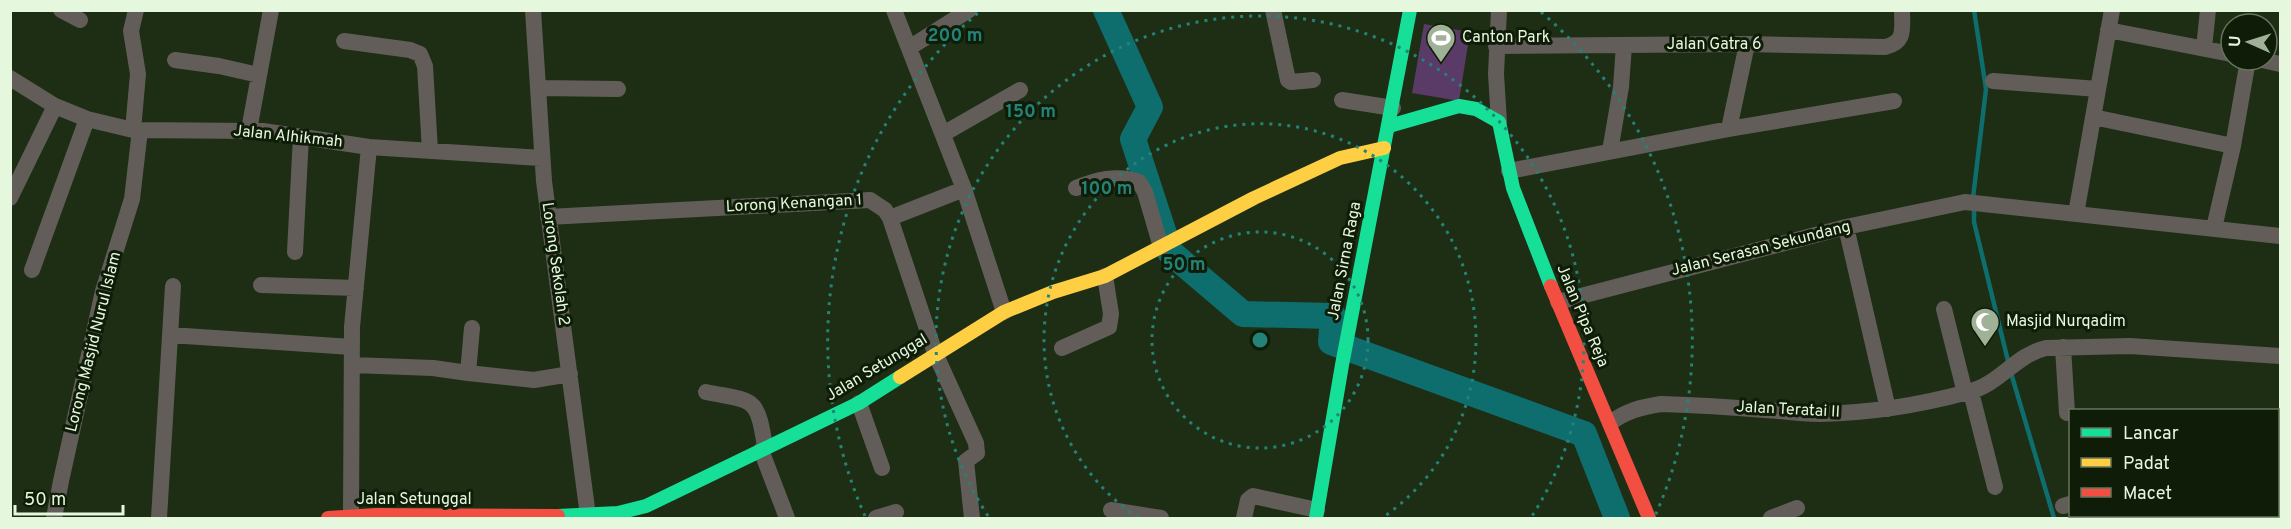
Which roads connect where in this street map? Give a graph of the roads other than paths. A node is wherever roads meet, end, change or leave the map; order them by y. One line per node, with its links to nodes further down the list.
1 (61, 10): 13 (street)
2 (136, 10): 41 (street, Lorong Masjid Nurul Islam)
3 (271, 10): 24 (street)
4 (533, 10): 28 (street, Lorong Sekolah 2)
5 (894, 10): 19 (street)
6 (969, 10): 19 (street)
7 (1273, 10): 26 (street)
8 (1410, 10): 35 (street, Jalan Sirna Raga)
9 (1499, 10): 18 (street)
10 (1902, 10): 16 (street, Jalan Gatra 6)
11 (2112, 10): 14 (street)
12 (2208, 10): 20 (street)
13 (80, 20)
14 (2108, 30): 20 (street); 30 (street)
15 (344, 41): 48 (street)
16 (1747, 44): 17 (street, Jalan Gatra 6); 40 (street)
17 (1624, 45): 18 (street, Jalan Gatra 6); 49 (street)
18 (1496, 46): 38 (street)
19 (909, 48): 43 (street)
20 (2204, 48): 21 (street)
21 (2219, 51)
22 (175, 60): 24 (street)
23 (2246, 72): 45 (street)
24 (259, 75): 42 (street)
25 (10, 78): 34 (street, Jalan Alhikmah)
26 (1313, 80)
27 (1993, 81): 30 (street)
28 (538, 88): 29 (street); 50 (street, Lorong Sekolah 2)
29 (618, 89)
30 (2098, 89): 36 (street)
31 (1020, 90): 43 (street)
32 (1342, 100): 35 (street)
33 (1894, 101): 40 (street)
34 (56, 106): 37 (street, Jalan Alhikmah); 54 (street)
35 (1393, 108): 39 (street, Jalan Sirna Raga)
36 (2093, 117): 45 (street); 55 (street)
37 (87, 119): 41 (street, Jalan Alhikmah); 63 (street)
38 (1499, 122): 39 (street); 51 (street, Jalan Pipa Reja)
39 (1389, 126): 47 (street, Jalan Sirna Raga)
40 (1728, 129): 49 (street)
41 (136, 130): 42 (street, Jalan Alhikmah); 97 (street, Lorong Masjid Nurul Islam)
42 (249, 130): 44 (street, Jalan Alhikmah)
43 (943, 134): 53 (street)
44 (302, 136): 46 (street, Jalan Alhikmah); 62 (street)
45 (2232, 146): 59 (street)
46 (369, 147): 48 (street, Jalan Alhikmah); 67 (street)
47 (1384, 147): 61 (street, Jalan Setunggal); 93 (street, Jalan Sirna Raga)
48 (430, 151): 50 (street, Jalan Alhikmah)
49 (1610, 151): 51 (street)
50 (541, 158): 56 (street, Lorong Sekolah 2)
51 (1509, 171): 68 (street, Jalan Pipa Reja)
52 (1076, 188): 61 (street)
53 (964, 189): 57 (street); 70 (street)
54 (10, 198)
55 (2076, 214): 58 (street, Jalan Serasan Sekundang); 59 (street, Jalan Serasan Sekundang)
56 (548, 217): 57 (street, Lorong Kenangan 1); 80 (street, Lorong Sekolah 2)
57 (890, 218): 76 (street)
58 (1846, 227): 68 (street, Jalan Serasan Sekundang); 84 (street)
59 (2214, 228): 60 (street, Jalan Serasan Sekundang)
60 (2280, 236)
61 (1166, 245): 64 (street, Jalan Setunggal)
62 (295, 252)
63 (32, 270)
64 (1105, 276): 70 (street, Jalan Setunggal); 75 (street)
65 (261, 285): 67 (street)
66 (173, 286): 72 (street)
67 (356, 288): 73 (street)
68 (1558, 302): 86 (street, Jalan Pipa Reja)
69 (1944, 309): 82 (street)
70 (1004, 312): 76 (street, Jalan Setunggal)
71 (472, 328): 79 (street)
72 (170, 335): 73 (street); 98 (street)
73 (352, 347): 78 (street)
74 (2063, 347): 77 (street); 82 (street, Jalan Teratai II); 85 (street)
75 (1062, 348)
76 (935, 353): 83 (street, Jalan Setunggal); 102 (street)
77 (2280, 356)
78 (352, 365): 79 (street); 96 (street)
79 (468, 373): 80 (street)
80 (570, 374): 94 (street, Lorong Sekolah 2)
81 (706, 392): 87 (street)
82 (1968, 393): 84 (street, Jalan Teratai II); 89 (street)
83 (859, 403): 87 (street, Jalan Setunggal); 88 (street)
84 (1888, 409): 86 (street, Jalan Teratai II)
85 (2067, 413)
86 (1610, 423): 105 (street, Jalan Pipa Reja)
87 (763, 448): 95 (street, Jalan Setunggal); 100 (street)
88 (882, 468)
89 (1995, 487)
90 (1797, 507): 106 (street)
91 (1111, 510): 103 (street)
92 (896, 512): 101 (street)
93 (1316, 514): 104 (street)
94 (588, 516): 95 (street, Jalan Setunggal); 96 (street, Jalan Setunggal)
95 (617, 516)
96 (351, 517): 99 (street, Jalan Setunggal)
97 (54, 519)
98 (159, 519)
99 (328, 519)
100 (787, 519)
101 (876, 519)
102 (972, 519)
103 (1161, 519)
104 (1244, 519)
105 (1649, 519)
106 (1771, 519)

